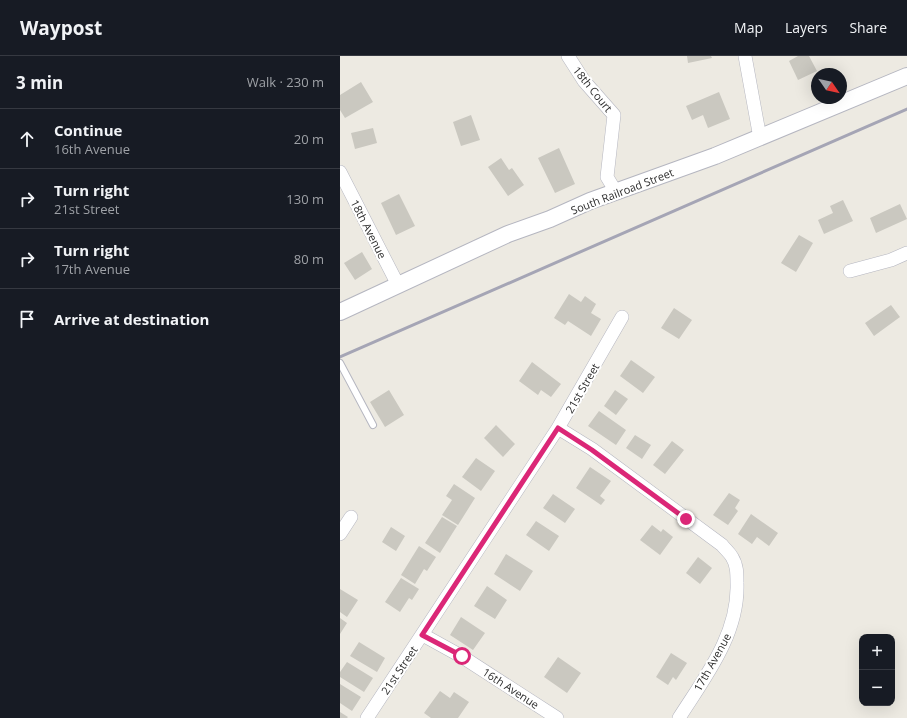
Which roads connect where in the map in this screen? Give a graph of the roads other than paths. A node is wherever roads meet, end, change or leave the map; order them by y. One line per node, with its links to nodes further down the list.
1 (568, 56): 6 (street, 18th Court)
2 (745, 56): 4 (street)
3 (907, 76): 4 (street, South Railroad Street)
4 (760, 138): 6 (street, South Railroad Street)
5 (340, 172): 9 (street, 18th Avenue)
6 (616, 192): 9 (street, South Railroad Street)
7 (907, 253): 8 (street)
8 (850, 271)
9 (398, 285): 10 (street, South Railroad Street)
10 (340, 312)
11 (622, 317): 14 (street, 21st Street)
12 (340, 362): 13 (lane)
13 (374, 425)
14 (558, 428): 17 (street, 21st Street); 20 (street, 17th Avenue)
15 (351, 517): 16 (street)
16 (340, 534)
17 (422, 635): 18 (street, 21st Street); 19 (street, 16th Avenue)
18 (367, 718)
19 (557, 718)
20 (679, 718)

